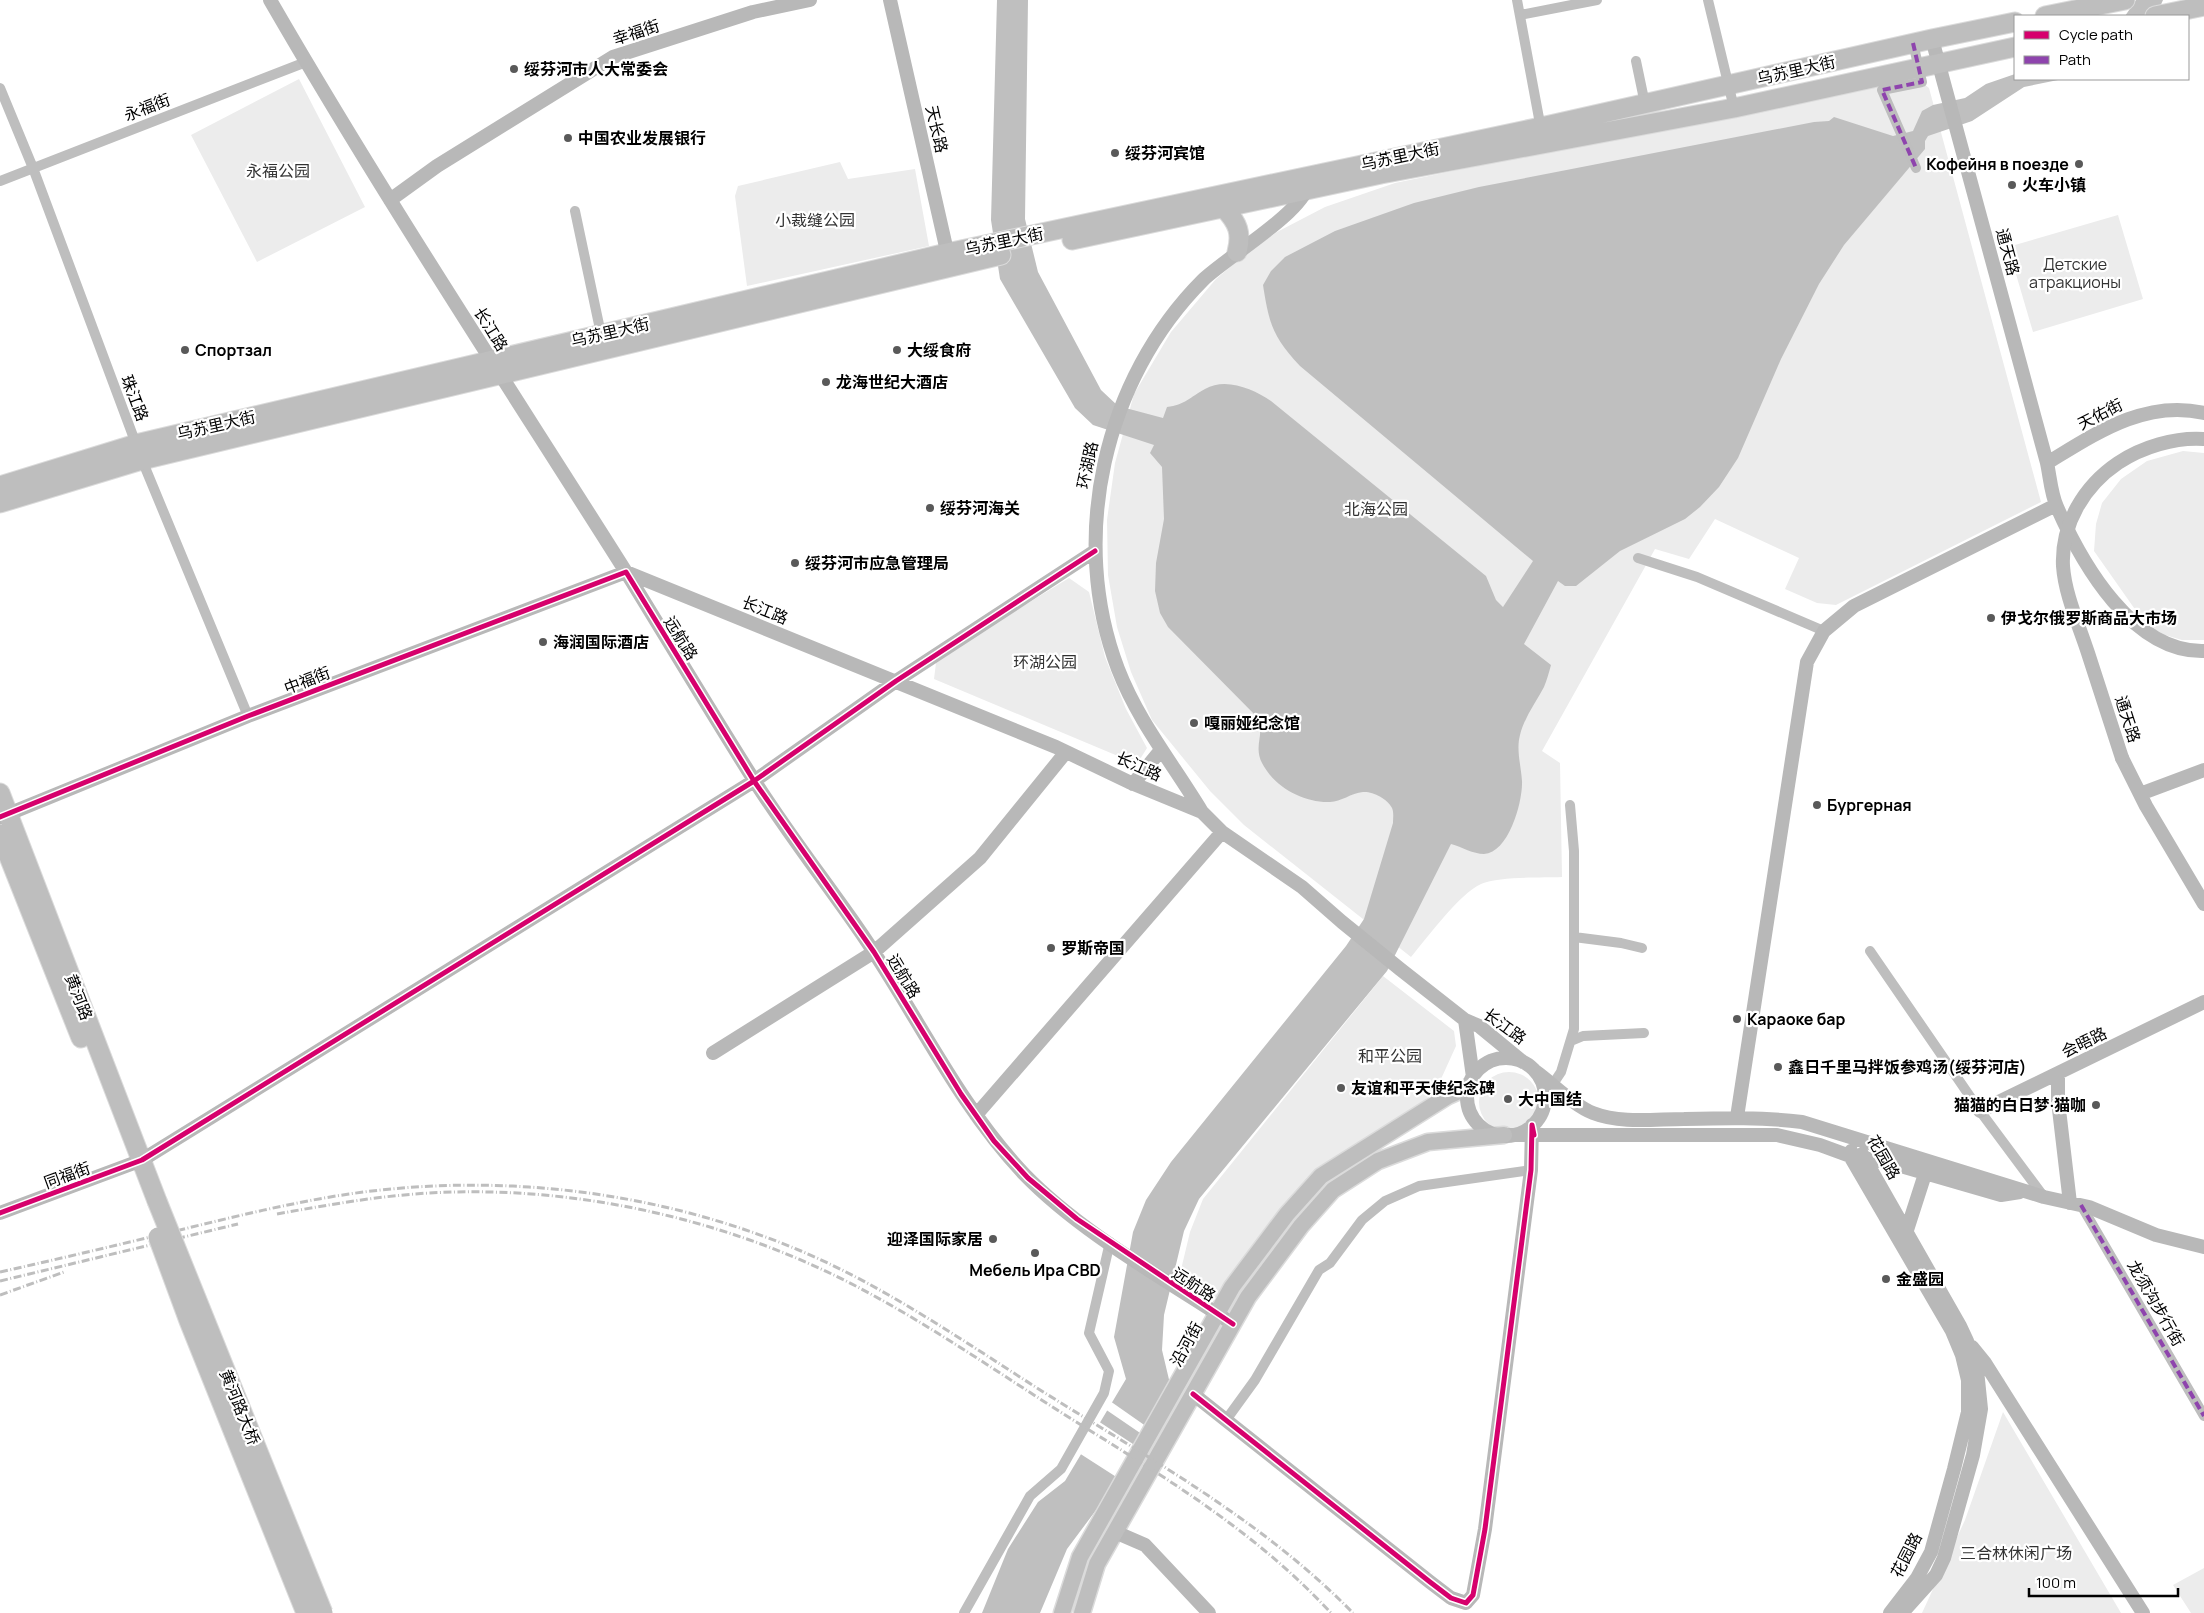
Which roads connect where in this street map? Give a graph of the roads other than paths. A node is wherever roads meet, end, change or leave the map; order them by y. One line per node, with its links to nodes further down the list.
1 (270, 0): 17 (street, 长江路)
2 (810, 0): 29 (street, 幸福街)
3 (890, 0): 34 (street, 天长路)
4 (1517, 0): 9 (street)
5 (1597, 0): 9 (street)
6 (1708, 0): 20 (street)
7 (2125, 0): 10 (highway)
8 (2204, 6): 11 (highway)
9 (1520, 15): 24 (street)
10 (2050, 15)
11 (2160, 15)
12 (2014, 22): 13 (highway, 乌苏里大街)
13 (1932, 39): 14 (highway, 乌苏里大街); 18 (street, 通天路)
14 (1913, 43): 19 (street); 20 (highway, 乌苏里大街)
15 (2014, 47): 18 (highway, 乌苏里大街)
16 (1636, 61): 22 (street)
17 (306, 62): 25 (street, 永福街); 29 (street, 长江路)
18 (1938, 64): 19 (highway, 乌苏里大街); 40 (street, 通天路)
19 (1918, 68): 23 (highway, 乌苏里大街); 26 (street)
20 (1728, 86): 22 (highway, 乌苏里大街); 23 (street)
21 (0, 88): 25 (street, 珠江路)
22 (1645, 104): 24 (highway, 乌苏里大街)
23 (1734, 108): 24 (highway, 乌苏里大街)
24 (1542, 135): 28 (highway, 乌苏里大街)
25 (32, 168): 27 (street, 永福街); 39 (street, 珠江路)
26 (1916, 168)
27 (0, 181)
28 (1309, 183): 30 (highway, 乌苏里大街); 32 (highway, 乌苏里大街); 33 (street, 环湖路)
29 (390, 200): 36 (street, 长江路)
30 (1224, 208): 32 (highway, 乌苏里大街); 33 (highway)
31 (575, 211): 35 (street)
32 (1028, 242): 34 (highway, 乌苏里大街)
33 (1237, 252): 44 (street, 环湖路)
34 (949, 260): 35 (highway, 乌苏里大街); 36 (highway, 乌苏里大街)
35 (601, 334): 36 (highway, 乌苏里大街)
36 (494, 368): 39 (highway, 乌苏里大街); 46 (street, 长江路)
37 (2204, 413): 40 (street, 天佑街)
38 (2204, 439): 57 (street, 通天路, bridge)
39 (139, 452): 41 (highway, 乌苏里大街); 42 (highway, 乌苏里大街); 50 (street, 珠江路)
40 (2047, 462): 43 (street, 通天路)
41 (0, 486)
42 (0, 503)
43 (2056, 505): 47 (street); 48 (street, 通天路)
44 (1095, 551): 49 (street, 同福街); 51 (street, 环湖路)
45 (1638, 558): 47 (street)
46 (626, 572): 49 (street, 长江路); 50 (street, 中福街); 54 (street, 远航路)
47 (1824, 631): 80 (street)
48 (2204, 651)
49 (896, 681): 52 (street, 长江路); 54 (street, 同福街)
50 (248, 716): 60 (street, 中福街)
51 (1161, 750): 55 (street); 59 (street, 环湖路)
52 (1066, 752): 55 (street, 长江路); 67 (street)
53 (2204, 770): 57 (street)
54 (754, 780): 67 (street, 远航路); 86 (street, 同福街)
55 (1133, 784): 59 (street, 长江路)
56 (0, 793): 60 (highway, 黄河路)
57 (2140, 794): 63 (street, 通天路)
58 (1570, 805): 64 (street)
59 (1202, 812): 61 (street, 长江路)
60 (4, 816): 86 (highway, 黄河路)
61 (1222, 832): 69 (street, 长江路); 79 (street)
62 (0, 834): 86 (highway, 黄河路)
63 (2204, 904)
64 (1574, 938): 65 (street); 71 (street)
65 (1642, 948)
66 (1870, 951): 78 (street)
67 (874, 952): 72 (street); 79 (street, 远航路)
68 (2204, 1002): 75 (street, 会晤路)
69 (1465, 1020): 73 (street, 长江路); 76 (street, 长江路)
70 (1644, 1033): 71 (street)
71 (1571, 1041): 77 (street)
72 (713, 1053)
73 (1524, 1062): 74 (street); 76 (street)
74 (1535, 1070): 77 (street); 81 (street)
75 (2058, 1075): 78 (street, 会晤路); 92 (street)
76 (1470, 1082): 82 (street); 97 (main road, 沿河街)
77 (1553, 1084): 80 (street)
78 (1980, 1112): 90 (street)
79 (976, 1115): 95 (street, 远航路)
80 (1737, 1117): 83 (street)
81 (1533, 1132): 82 (street); 84 (street); 87 (street)
82 (1504, 1135): 98 (main road, 沿河街)
83 (1853, 1138): 84 (street, 花园路); 85 (street, 花园路); 89 (street)
84 (1850, 1156): 85 (street); 110 (street, 花园路)
85 (1865, 1158): 88 (street); 94 (street, 花园路)
86 (137, 1162): 91 (highway, 黄河路); 93 (street, 同福街)
87 (1531, 1170): 102 (street); 102 (street)
88 (1926, 1174): 89 (street); 94 (street)
89 (2023, 1191): 90 (street)
90 (2044, 1197): 92 (street)
91 (152, 1203): 104 (highway, 黄河路大桥, bridge); 105 (highway, 黄河路大桥, bridge)
92 (2076, 1204): 96 (street); 101 (street, 龙须沟步行街)
93 (0, 1213)
94 (1906, 1233): 99 (street, 花园路)
95 (1110, 1242): 97 (street, 远航路); 106 (street)
96 (2204, 1247)
97 (1217, 1314): 98 (street, 远航路); 107 (main road, 沿河街)
98 (1233, 1324): 100 (main road, 沿河街)
99 (1967, 1341): 111 (street, 花园路); 112 (street)
100 (1193, 1394): 102 (street); 103 (main road, 沿河街)
101 (2204, 1416)
102 (1226, 1420)
103 (1115, 1532): 108 (main road, 沿河街); 109 (street)
104 (306, 1613)
105 (323, 1613)
106 (964, 1613)
107 (1062, 1613)
108 (1082, 1613)
109 (1209, 1613)
110 (1890, 1613)
111 (1902, 1613)
112 (2143, 1613)

